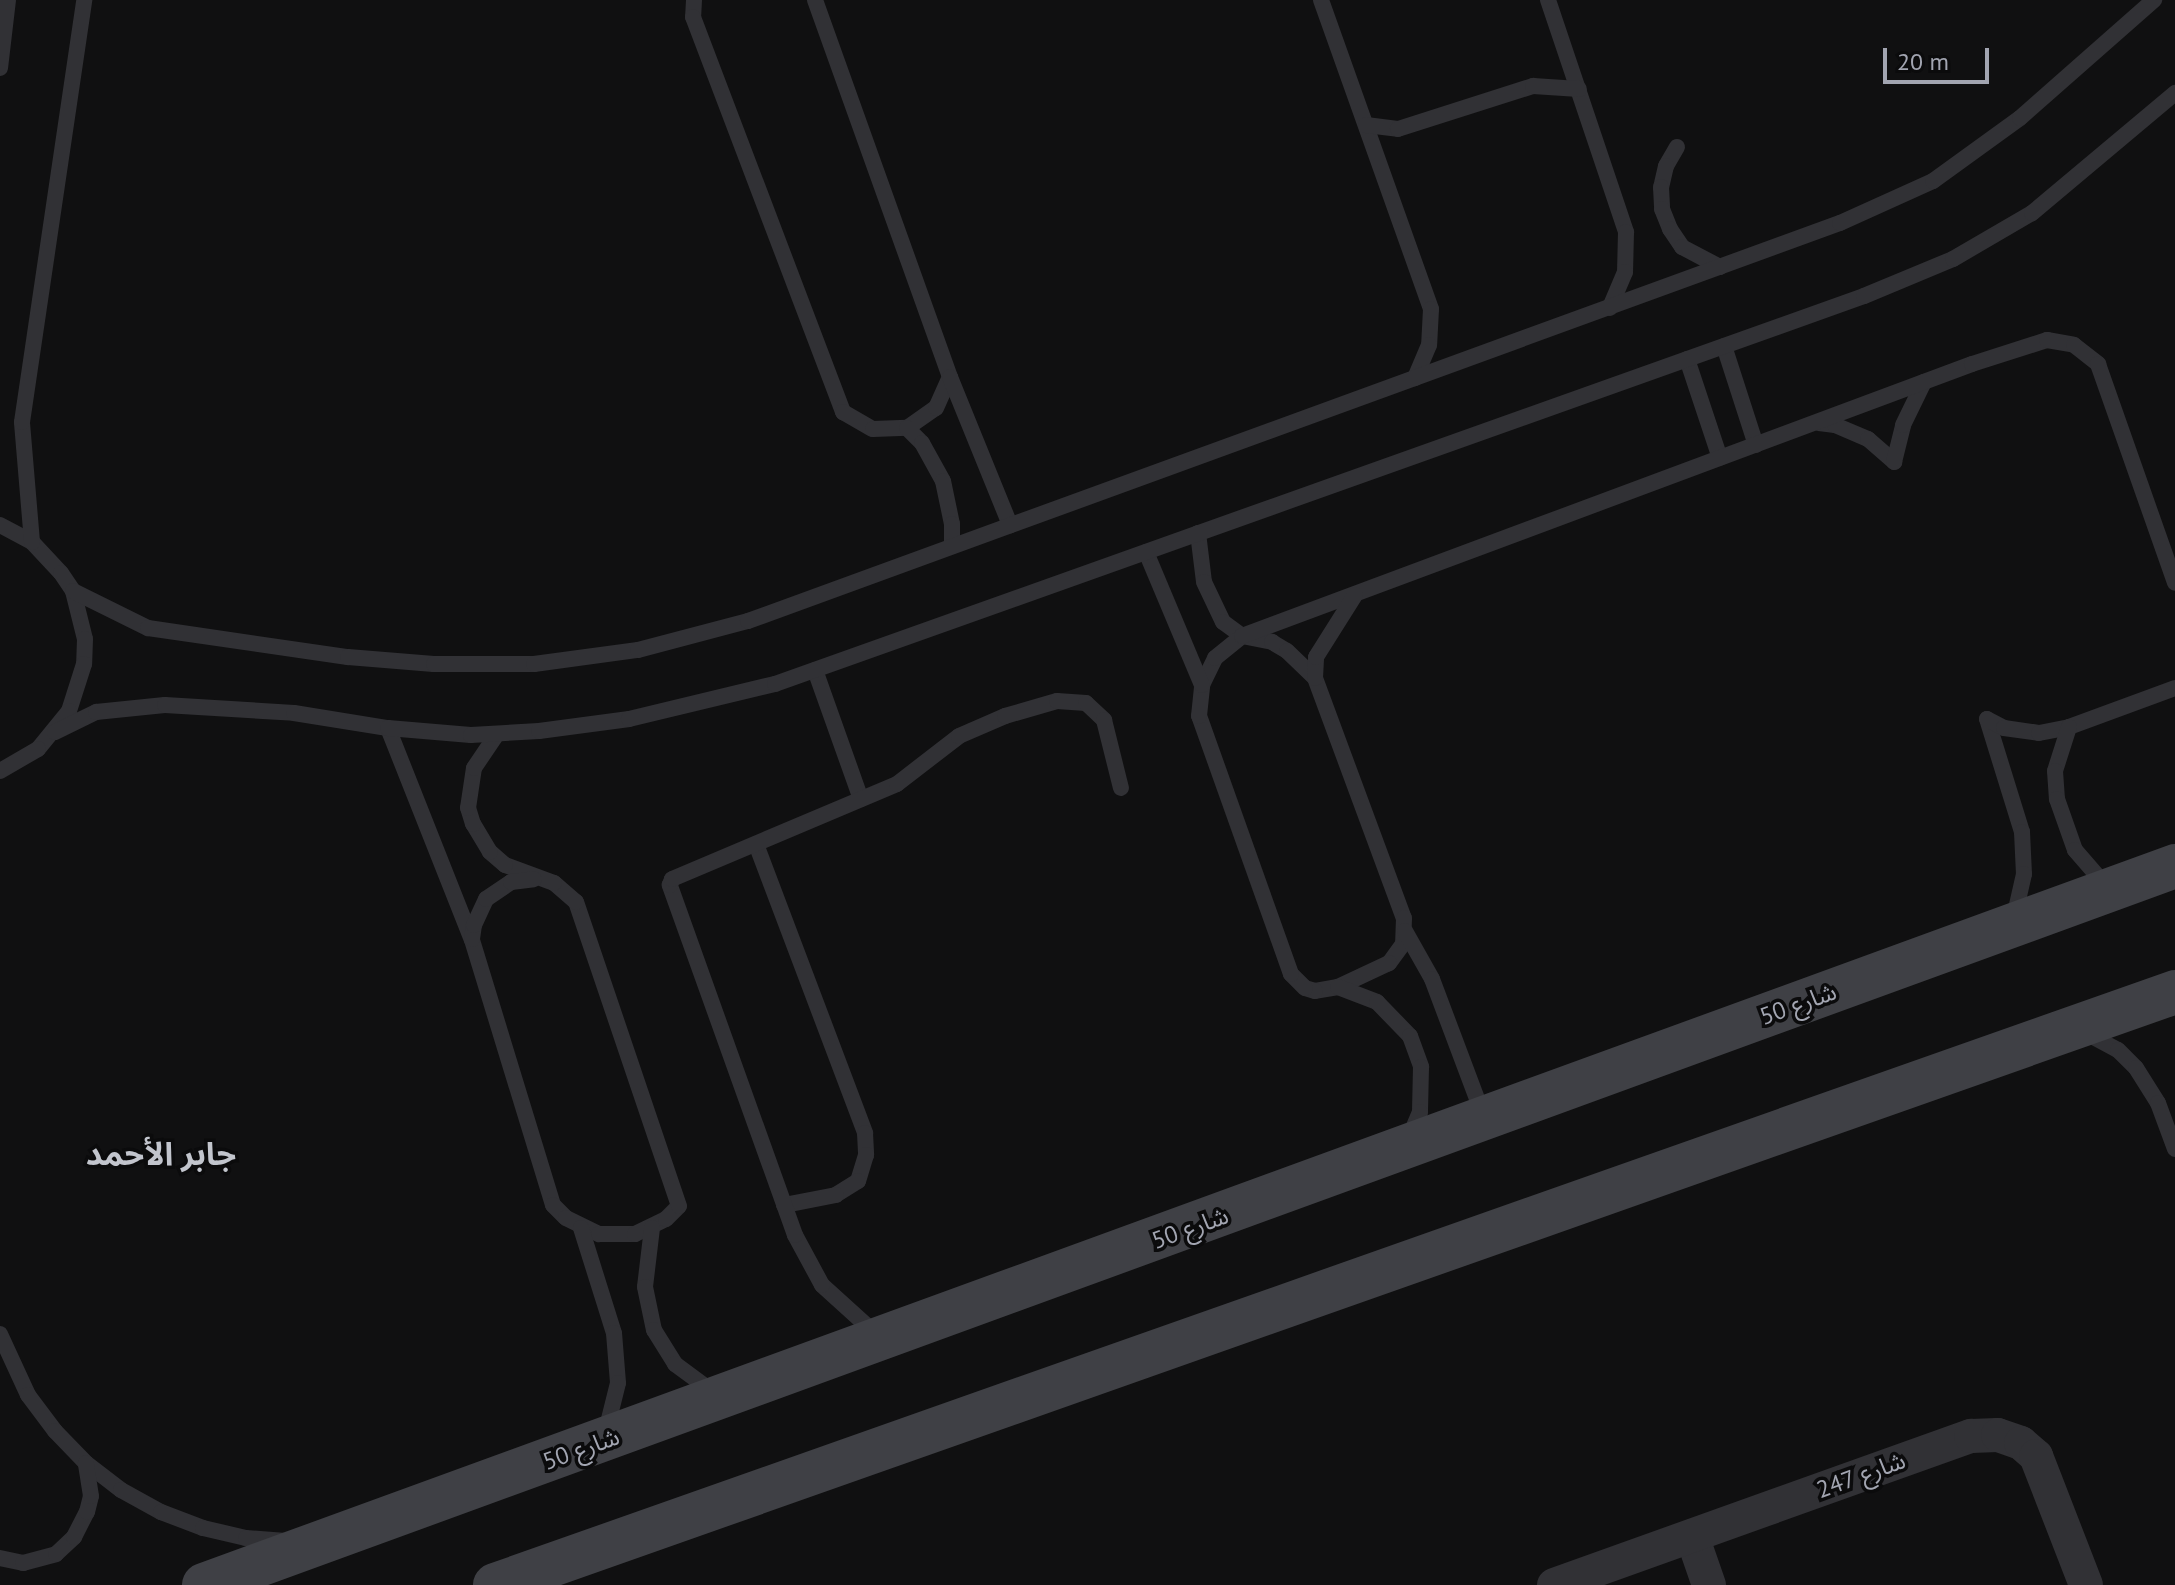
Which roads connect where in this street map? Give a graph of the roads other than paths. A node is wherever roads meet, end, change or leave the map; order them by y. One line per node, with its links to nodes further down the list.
1 (8, 0): 8 (lane)
2 (84, 0): 27 (lane)
3 (694, 0): 21 (lane)
4 (815, 0): 17 (lane)
5 (1321, 0): 11 (lane)
6 (1548, 0): 9 (lane)
7 (2154, 0): 13 (lane)
8 (0, 68)
9 (1579, 89): 11 (lane); 14 (lane)
10 (2175, 93): 15 (lane)
11 (1366, 125): 18 (lane)
12 (1677, 147): 13 (lane)
13 (1720, 267): 14 (lane)
14 (1610, 308): 18 (lane)
15 (1724, 346): 16 (lane); 22 (lane)
16 (1687, 359): 23 (lane); 26 (lane)
17 (950, 377): 21 (lane); 25 (lane)
18 (1415, 378): 25 (lane)
19 (1924, 382): 20 (lane); 20 (lane); 30 (lane)
20 (1818, 422): 22 (lane)
21 (907, 428): 28 (lane)
22 (1756, 445): 23 (lane)
23 (1720, 458): 32 (lane)
24 (0, 525): 27 (lane)
25 (1010, 525): 28 (lane)
26 (1198, 533): 29 (lane); 33 (lane)
27 (32, 542): 31 (lane)
28 (952, 546): 31 (lane)
29 (1146, 552): 34 (lane); 36 (lane)
30 (2175, 583)
31 (73, 591): 40 (lane)
32 (1355, 594): 33 (lane); 35 (lane)
33 (1242, 636): 35 (lane); 36 (lane)
34 (815, 670): 41 (lane); 44 (lane)
35 (1315, 678): 50 (lane)
36 (1202, 685): 52 (lane)
37 (2175, 688): 38 (lane)
38 (2069, 727): 48 (lane); 49 (lane)
39 (388, 728): 40 (lane); 41 (lane); 51 (lane)
40 (55, 732): 42 (lane)
41 (497, 734): 47 (lane)
42 (0, 771)
43 (1121, 788): 44 (lane)
44 (861, 799): 45 (lane)
45 (756, 844): 58 (lane); 58 (lane)
46 (2175, 866): 48 (main road, شارع 50)
47 (540, 879): 51 (lane); 60 (lane)
48 (2111, 890): 49 (main road, شارع 50)
49 (2011, 927): 55 (main road, شارع 50)
50 (1405, 931): 52 (lane); 55 (lane)
51 (472, 940): 59 (lane)
52 (1338, 987): 56 (lane)
53 (2175, 992): 54 (main road)
54 (2075, 1029): 57 (lane); 70 (main road)
55 (1485, 1118): 56 (main road, شارع 50)
56 (1405, 1149): 62 (main road, شارع 50)
57 (2175, 1149)
58 (784, 1205): 62 (lane)
59 (581, 1228): 60 (lane); 64 (lane)
60 (652, 1228): 63 (lane)
61 (0, 1334): 65 (lane)
62 (882, 1340): 63 (main road, شارع 50)
63 (726, 1397): 64 (main road, شارع 50)
64 (603, 1441): 67 (main road, شارع 50)
65 (86, 1463): 67 (lane); 68 (lane)
66 (1692, 1536): 71 (street, شارع 247); 72 (street); 73 (street, شارع 247)
67 (336, 1539): 69 (main road, شارع 50)
68 (0, 1558)
69 (204, 1585)
70 (495, 1585)
71 (1554, 1585)
72 (1709, 1585)
73 (2086, 1585)

